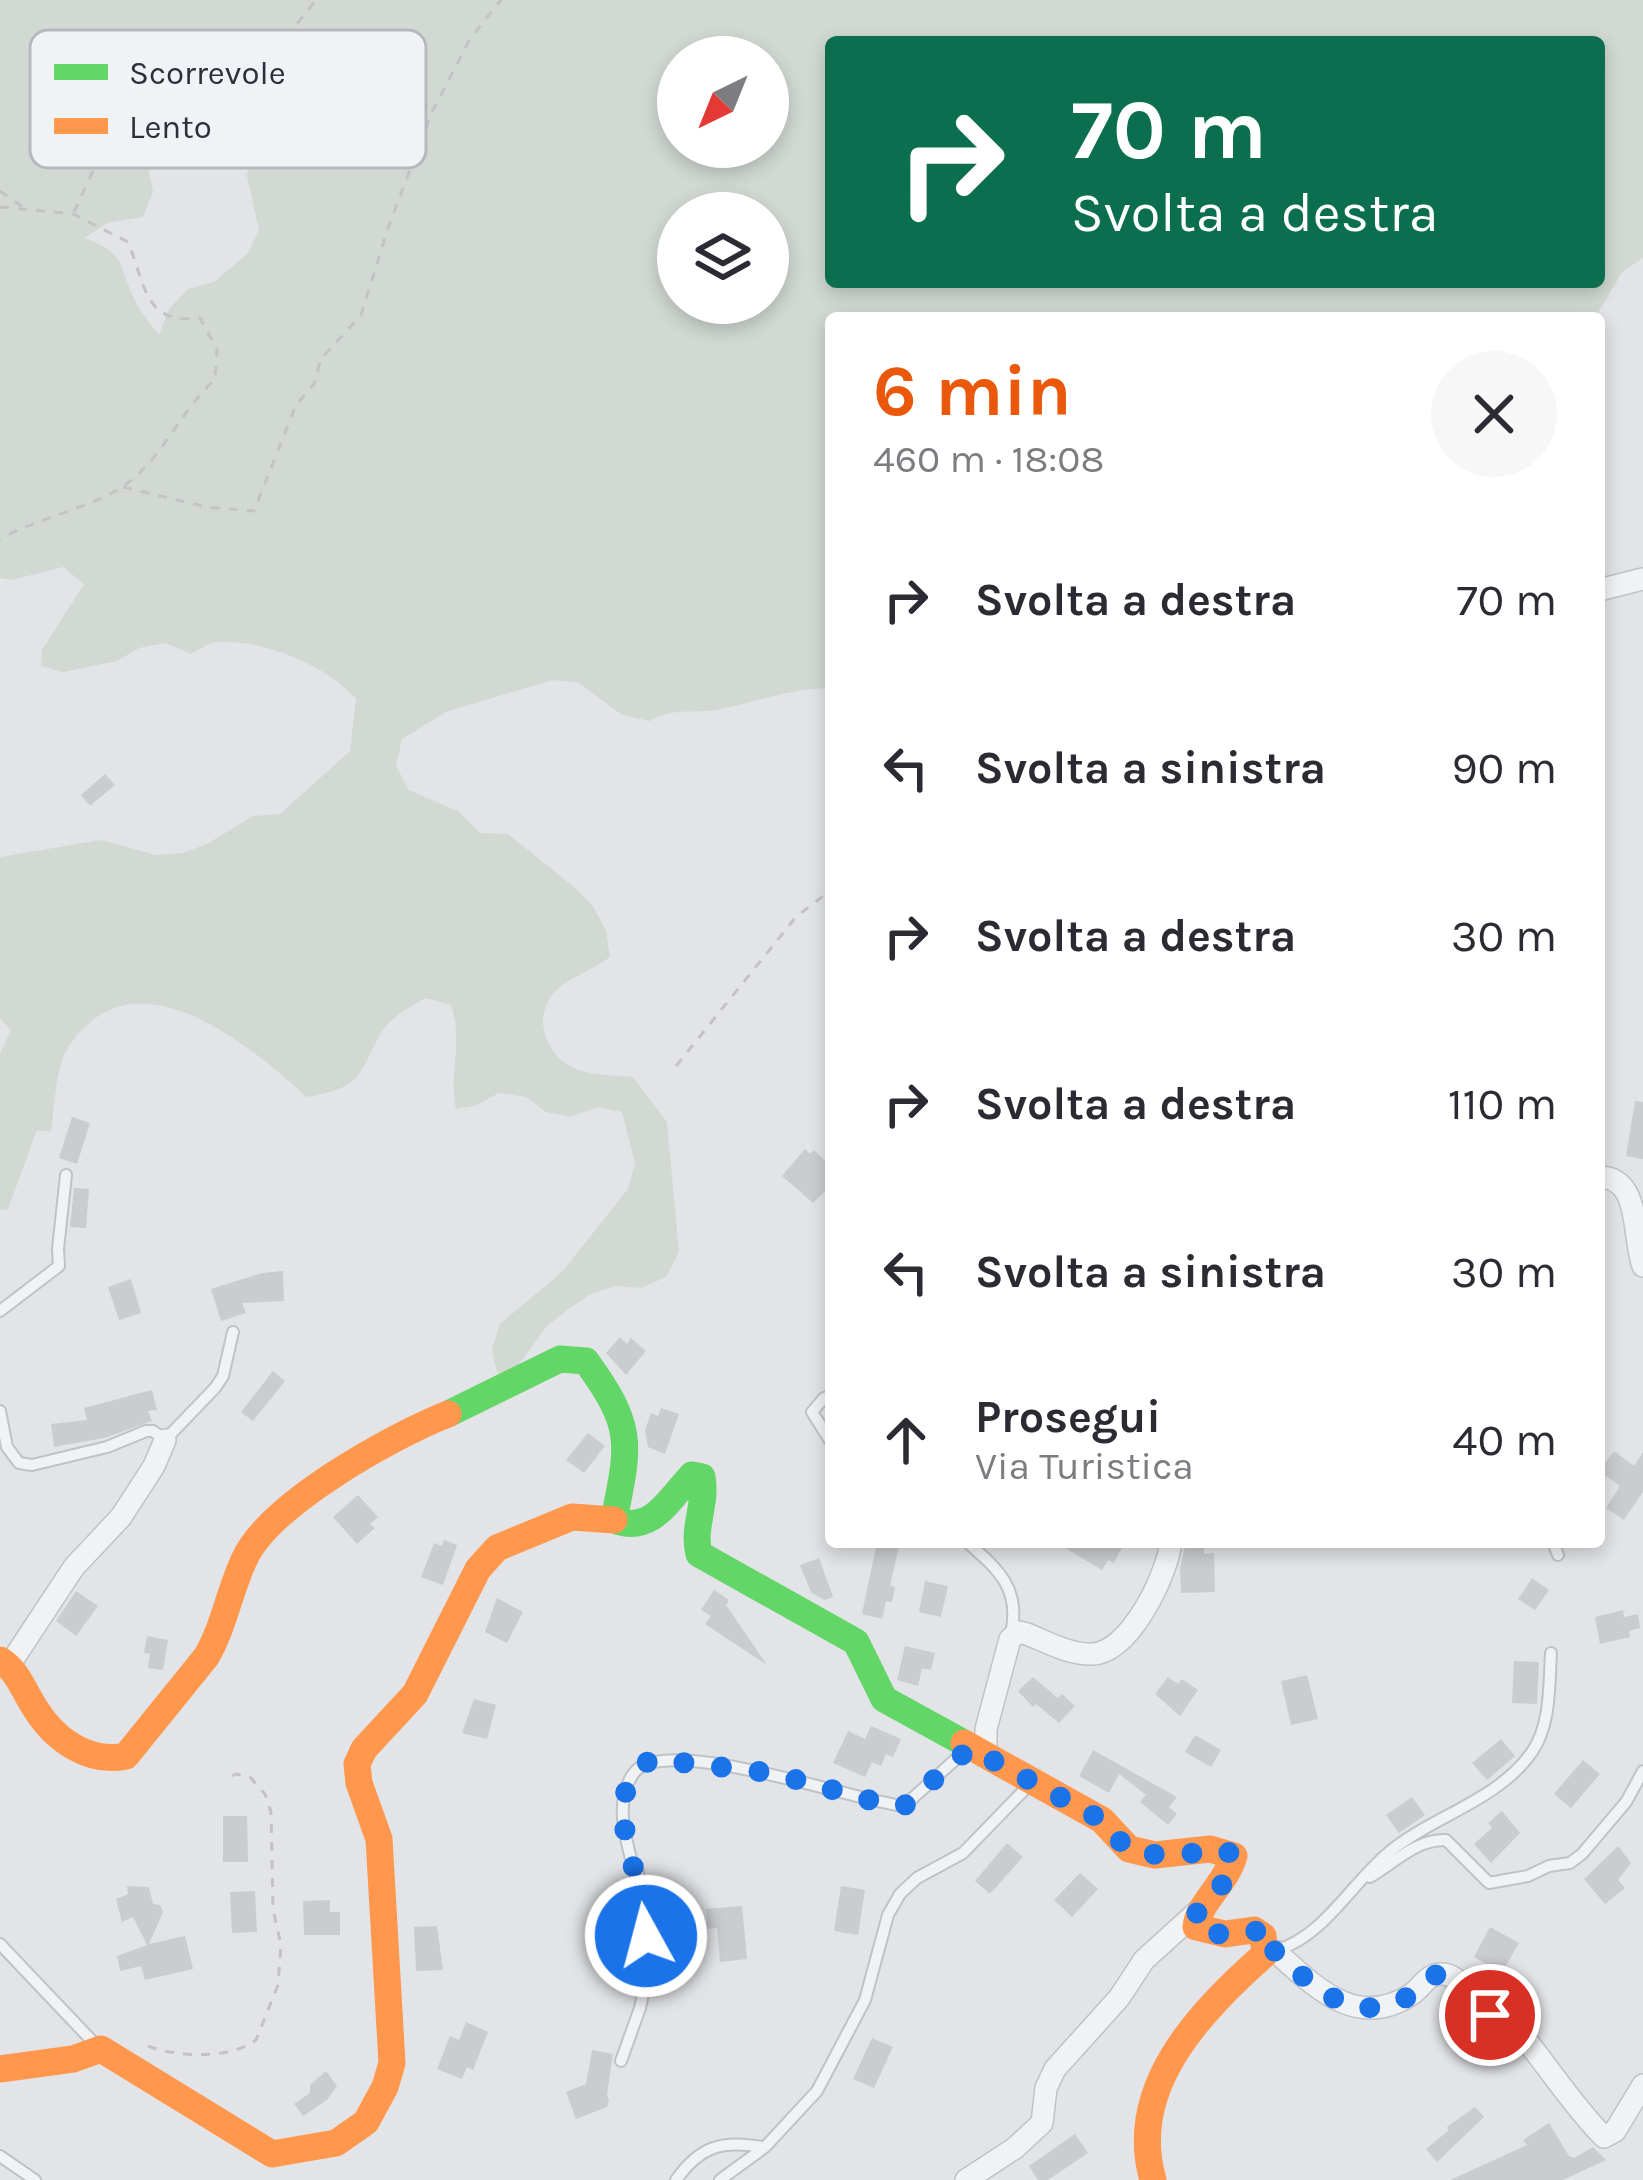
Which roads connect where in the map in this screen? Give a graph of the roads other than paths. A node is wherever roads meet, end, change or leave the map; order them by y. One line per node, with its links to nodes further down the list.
1 (1643, 579): 2 (street)
2 (1605, 588)
3 (66, 1175): 6 (lane)
4 (1605, 1177): 5 (street)
5 (1643, 1266)
6 (0, 1311)
7 (233, 1332): 11 (lane)
8 (825, 1398): 10 (lane)
9 (0, 1411): 11 (lane)
10 (825, 1433)
11 (165, 1440): 17 (street)
12 (614, 1520): 17 (street); 18 (street); 25 (street)
13 (973, 1548): 15 (lane)
14 (1170, 1548): 15 (street)
15 (1010, 1639): 18 (street)
16 (1551, 1653): 21 (lane)
17 (5, 1662)
18 (978, 1752): 20 (street); 26 (lane)
19 (1643, 1771): 21 (lane)
20 (1030, 1784): 22 (street); 29 (lane)
21 (1359, 1883): 24 (lane)
22 (1197, 1912): 24 (street); 34 (street)
23 (0, 1944): 25 (lane)
24 (1270, 1953): 28 (street); 35 (street)
25 (101, 2049): 27 (street)
26 (620, 2061)
27 (0, 2068)
28 (1643, 2085)
29 (765, 2147): 32 (lane); 33 (lane)
30 (0, 2156): 31 (lane)
31 (35, 2180)
32 (676, 2180)
33 (720, 2180)
34 (966, 2180)
35 (1153, 2180)

